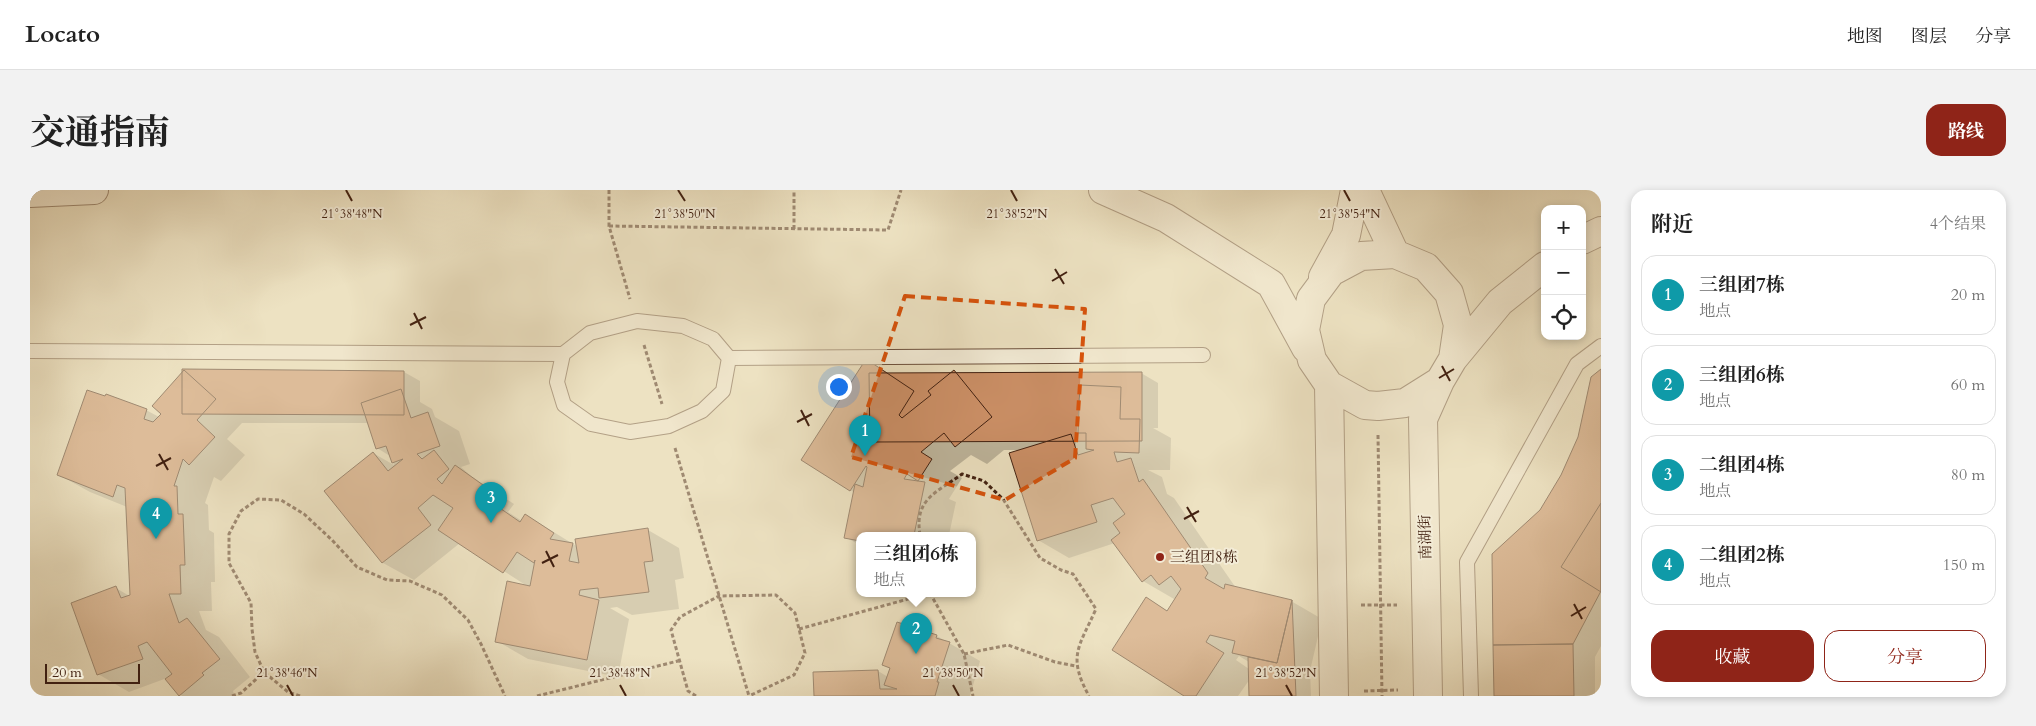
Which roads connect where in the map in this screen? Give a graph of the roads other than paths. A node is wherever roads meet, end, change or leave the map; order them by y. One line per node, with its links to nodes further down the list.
1 (94, 190): 5 (street)
2 (1103, 190): 16 (street)
3 (1355, 190): 10 (street)
4 (1365, 190): 8 (street)
5 (30, 193)
6 (1601, 231): 7 (street)
7 (1586, 238)
8 (1395, 254): 10 (street); 17 (street)
9 (1541, 269): 17 (street)
10 (1311, 299): 16 (street)
11 (1601, 346): 21 (lane)
12 (30, 351): 13 (lane)
13 (564, 354): 15 (lane); 15 (lane)
14 (1203, 355): 15 (lane)
15 (730, 358)
16 (1312, 360): 18 (street)
17 (1446, 370): 18 (street); 19 (street, 南湖街)
18 (1329, 385): 20 (street)
19 (1427, 693)
20 (1334, 694)
21 (1470, 696)

